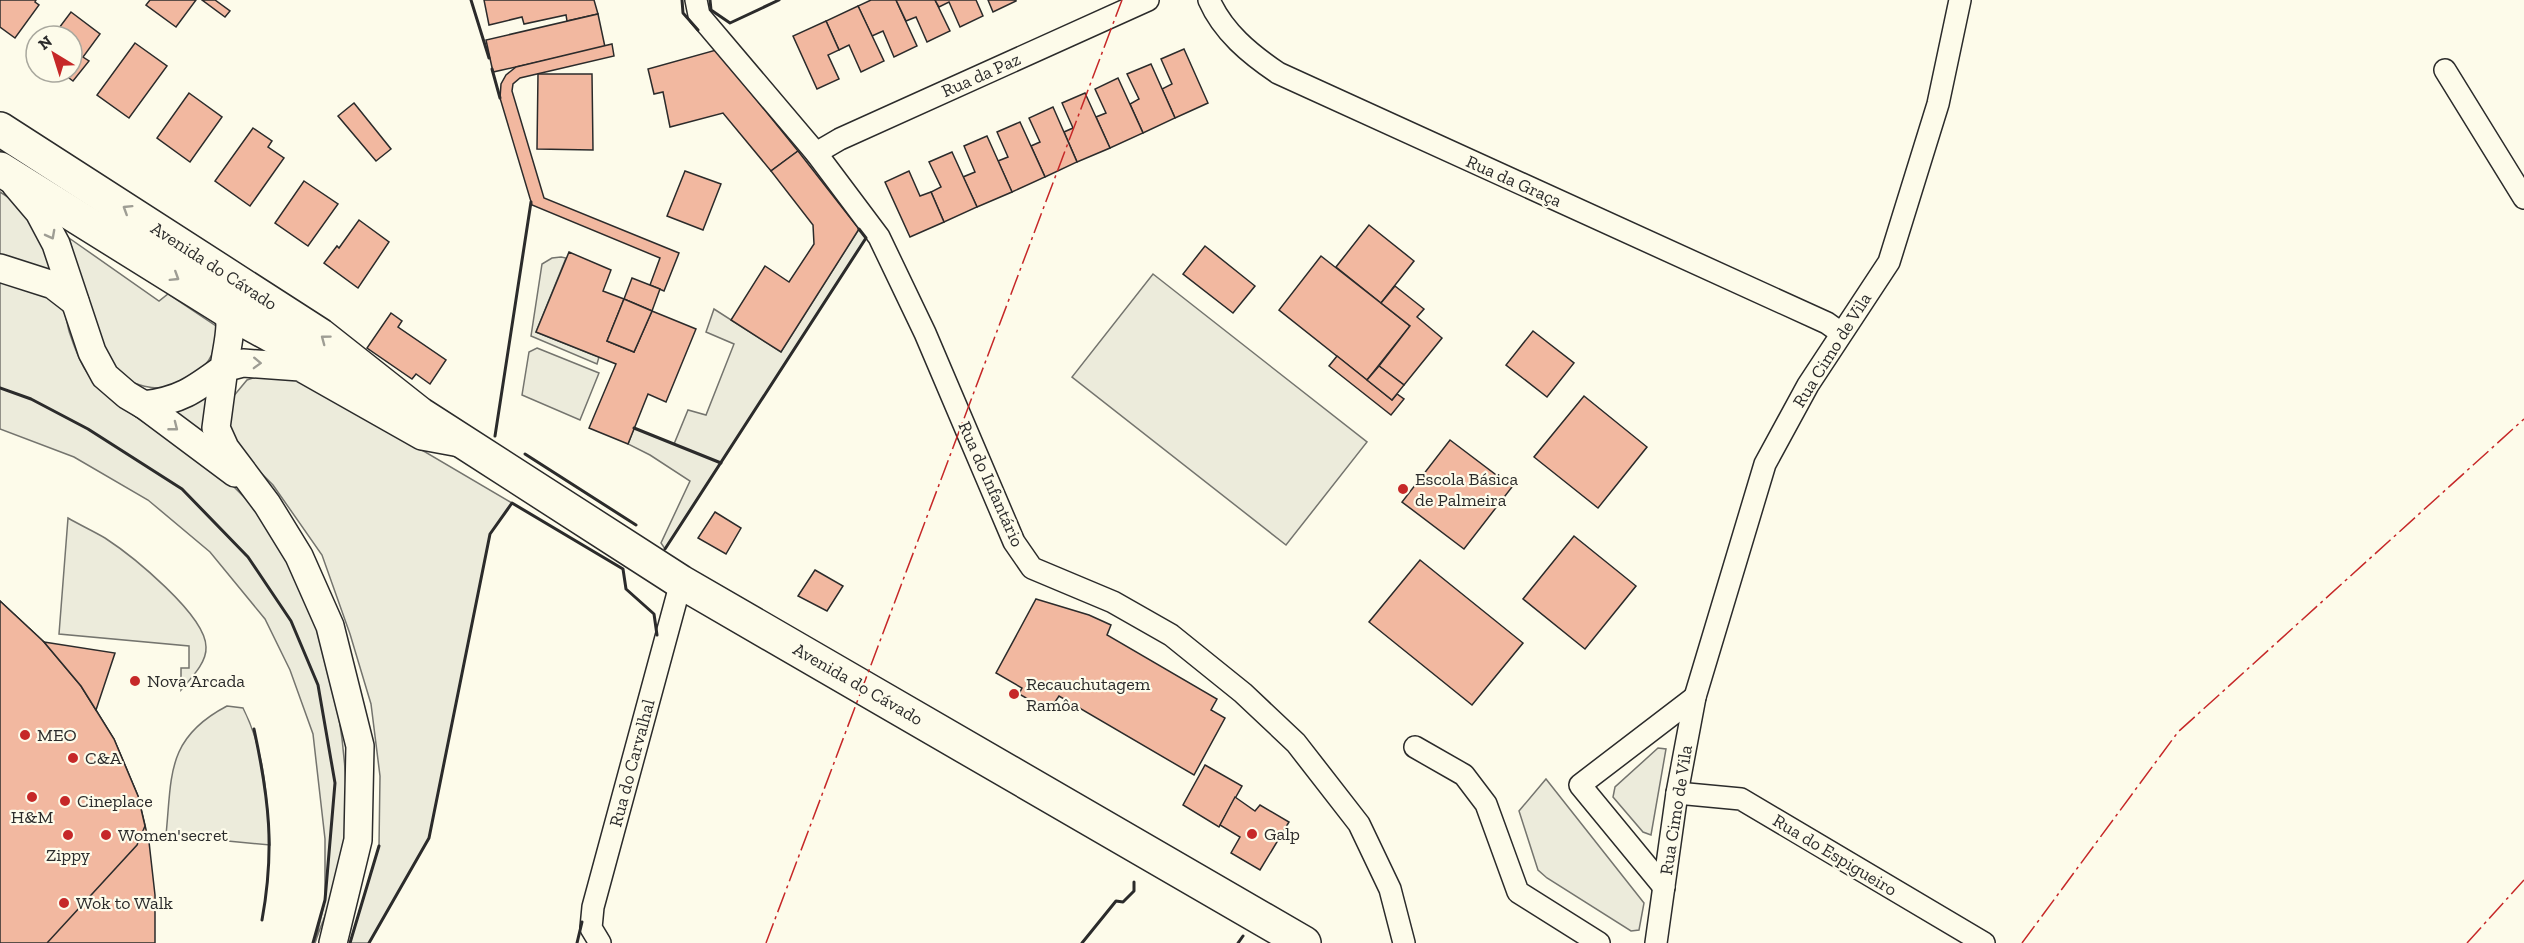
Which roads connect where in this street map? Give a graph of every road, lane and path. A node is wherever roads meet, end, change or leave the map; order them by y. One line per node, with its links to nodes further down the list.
1 (696, 0): 7 (street, Rua do Infantário)
2 (1148, 0): 7 (street, Rua da Paz)
3 (1209, 0): 14 (street, Rua da Graça)
4 (1960, 0): 14 (street, Rua Cimo de Vila)
5 (2445, 70): 9 (street)
6 (0, 129): 10 (main road, Avenida do Cávado, one-way to 6)
7 (816, 153): 28 (street, Rua do Infantário)
8 (2, 170): 12 (street, one-way to 12); 13 (main road, Avenida do Cávado, one-way to 13)
9 (2524, 198)
10 (211, 262): 13 (street); 17 (main road, Avenida do Cávado, one-way to 10)
11 (0, 268): 12 (street)
12 (75, 302): 16 (street)
13 (231, 313): 15 (street); 17 (main road, Avenida do Cávado)
14 (1842, 333): 21 (street, Rua Cimo de Vila)
15 (224, 368): 16 (street); 18 (street, one-way to 18); 19 (street)
16 (144, 405): 19 (street, one-way to 19)
17 (420, 414): 18 (main road, Avenida do Cávado)
18 (466, 444): 20 (main road, Avenida do Cávado)
19 (253, 487): 25 (street)
20 (681, 582): 26 (street, Rua do Carvalhal); 27 (main road, Avenida do Cávado)
21 (1695, 698): 23 (street, Rua Cimo de Vila); 24 (street, Rua Cimo de Vila)
22 (1415, 747): 29 (street)
23 (1677, 793): 24 (street, Rua Cimo de Vila); 31 (street, Rua do Espigueiro)
24 (1664, 887): 30 (street, Rua Cimo de Vila)
25 (333, 943)
26 (600, 943)
27 (1304, 943)
28 (1404, 943)
29 (1599, 943)
30 (1656, 943)
31 (1984, 943)

